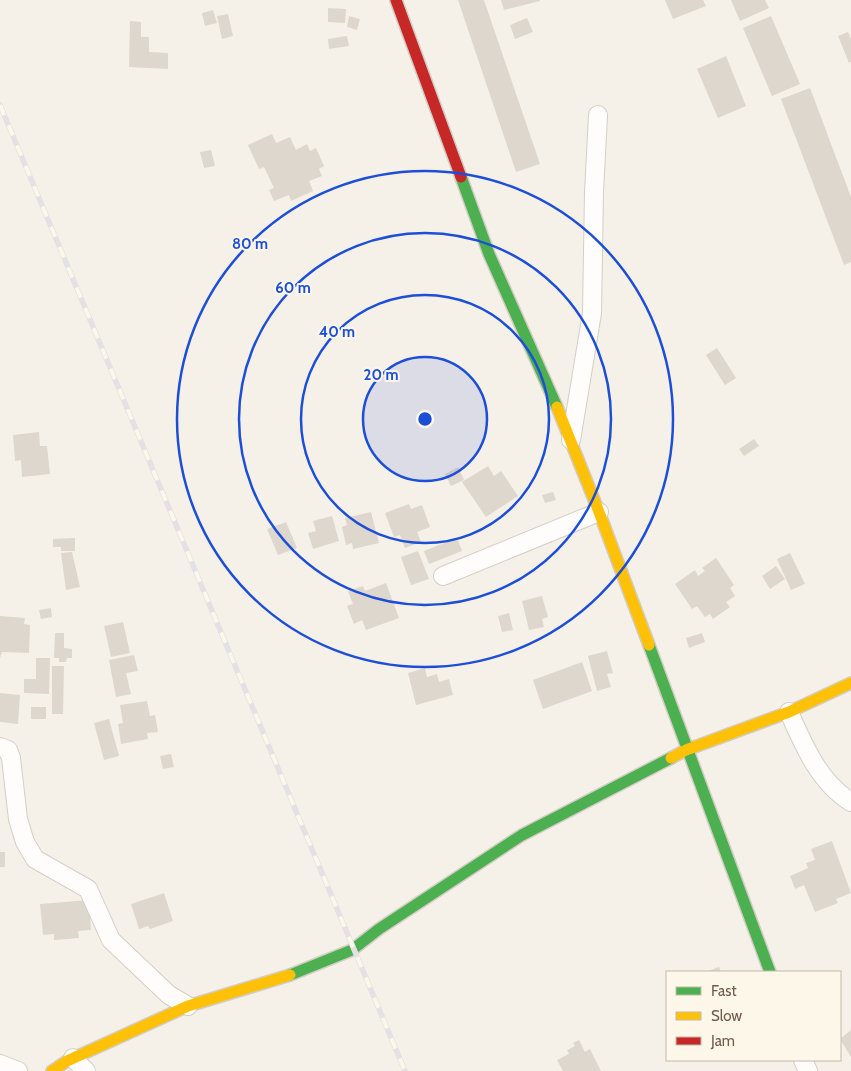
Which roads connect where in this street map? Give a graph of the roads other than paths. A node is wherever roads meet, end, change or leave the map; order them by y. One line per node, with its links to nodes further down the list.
1 (396, 0): 3 (street)
2 (598, 115): 3 (street)
3 (571, 440): 4 (street)
4 (599, 512): 5 (street); 9 (street)
5 (443, 576)
6 (851, 683): 7 (street)
7 (789, 712): 9 (street); 10 (street)
8 (0, 747): 12 (street)
9 (686, 750): 11 (street); 12 (street)
10 (851, 802)
11 (770, 971)
12 (188, 1006): 13 (street)
13 (73, 1058): 16 (street); 17 (street)
14 (0, 1064): 15 (street)
15 (18, 1071)
16 (52, 1071)
17 (86, 1071)

